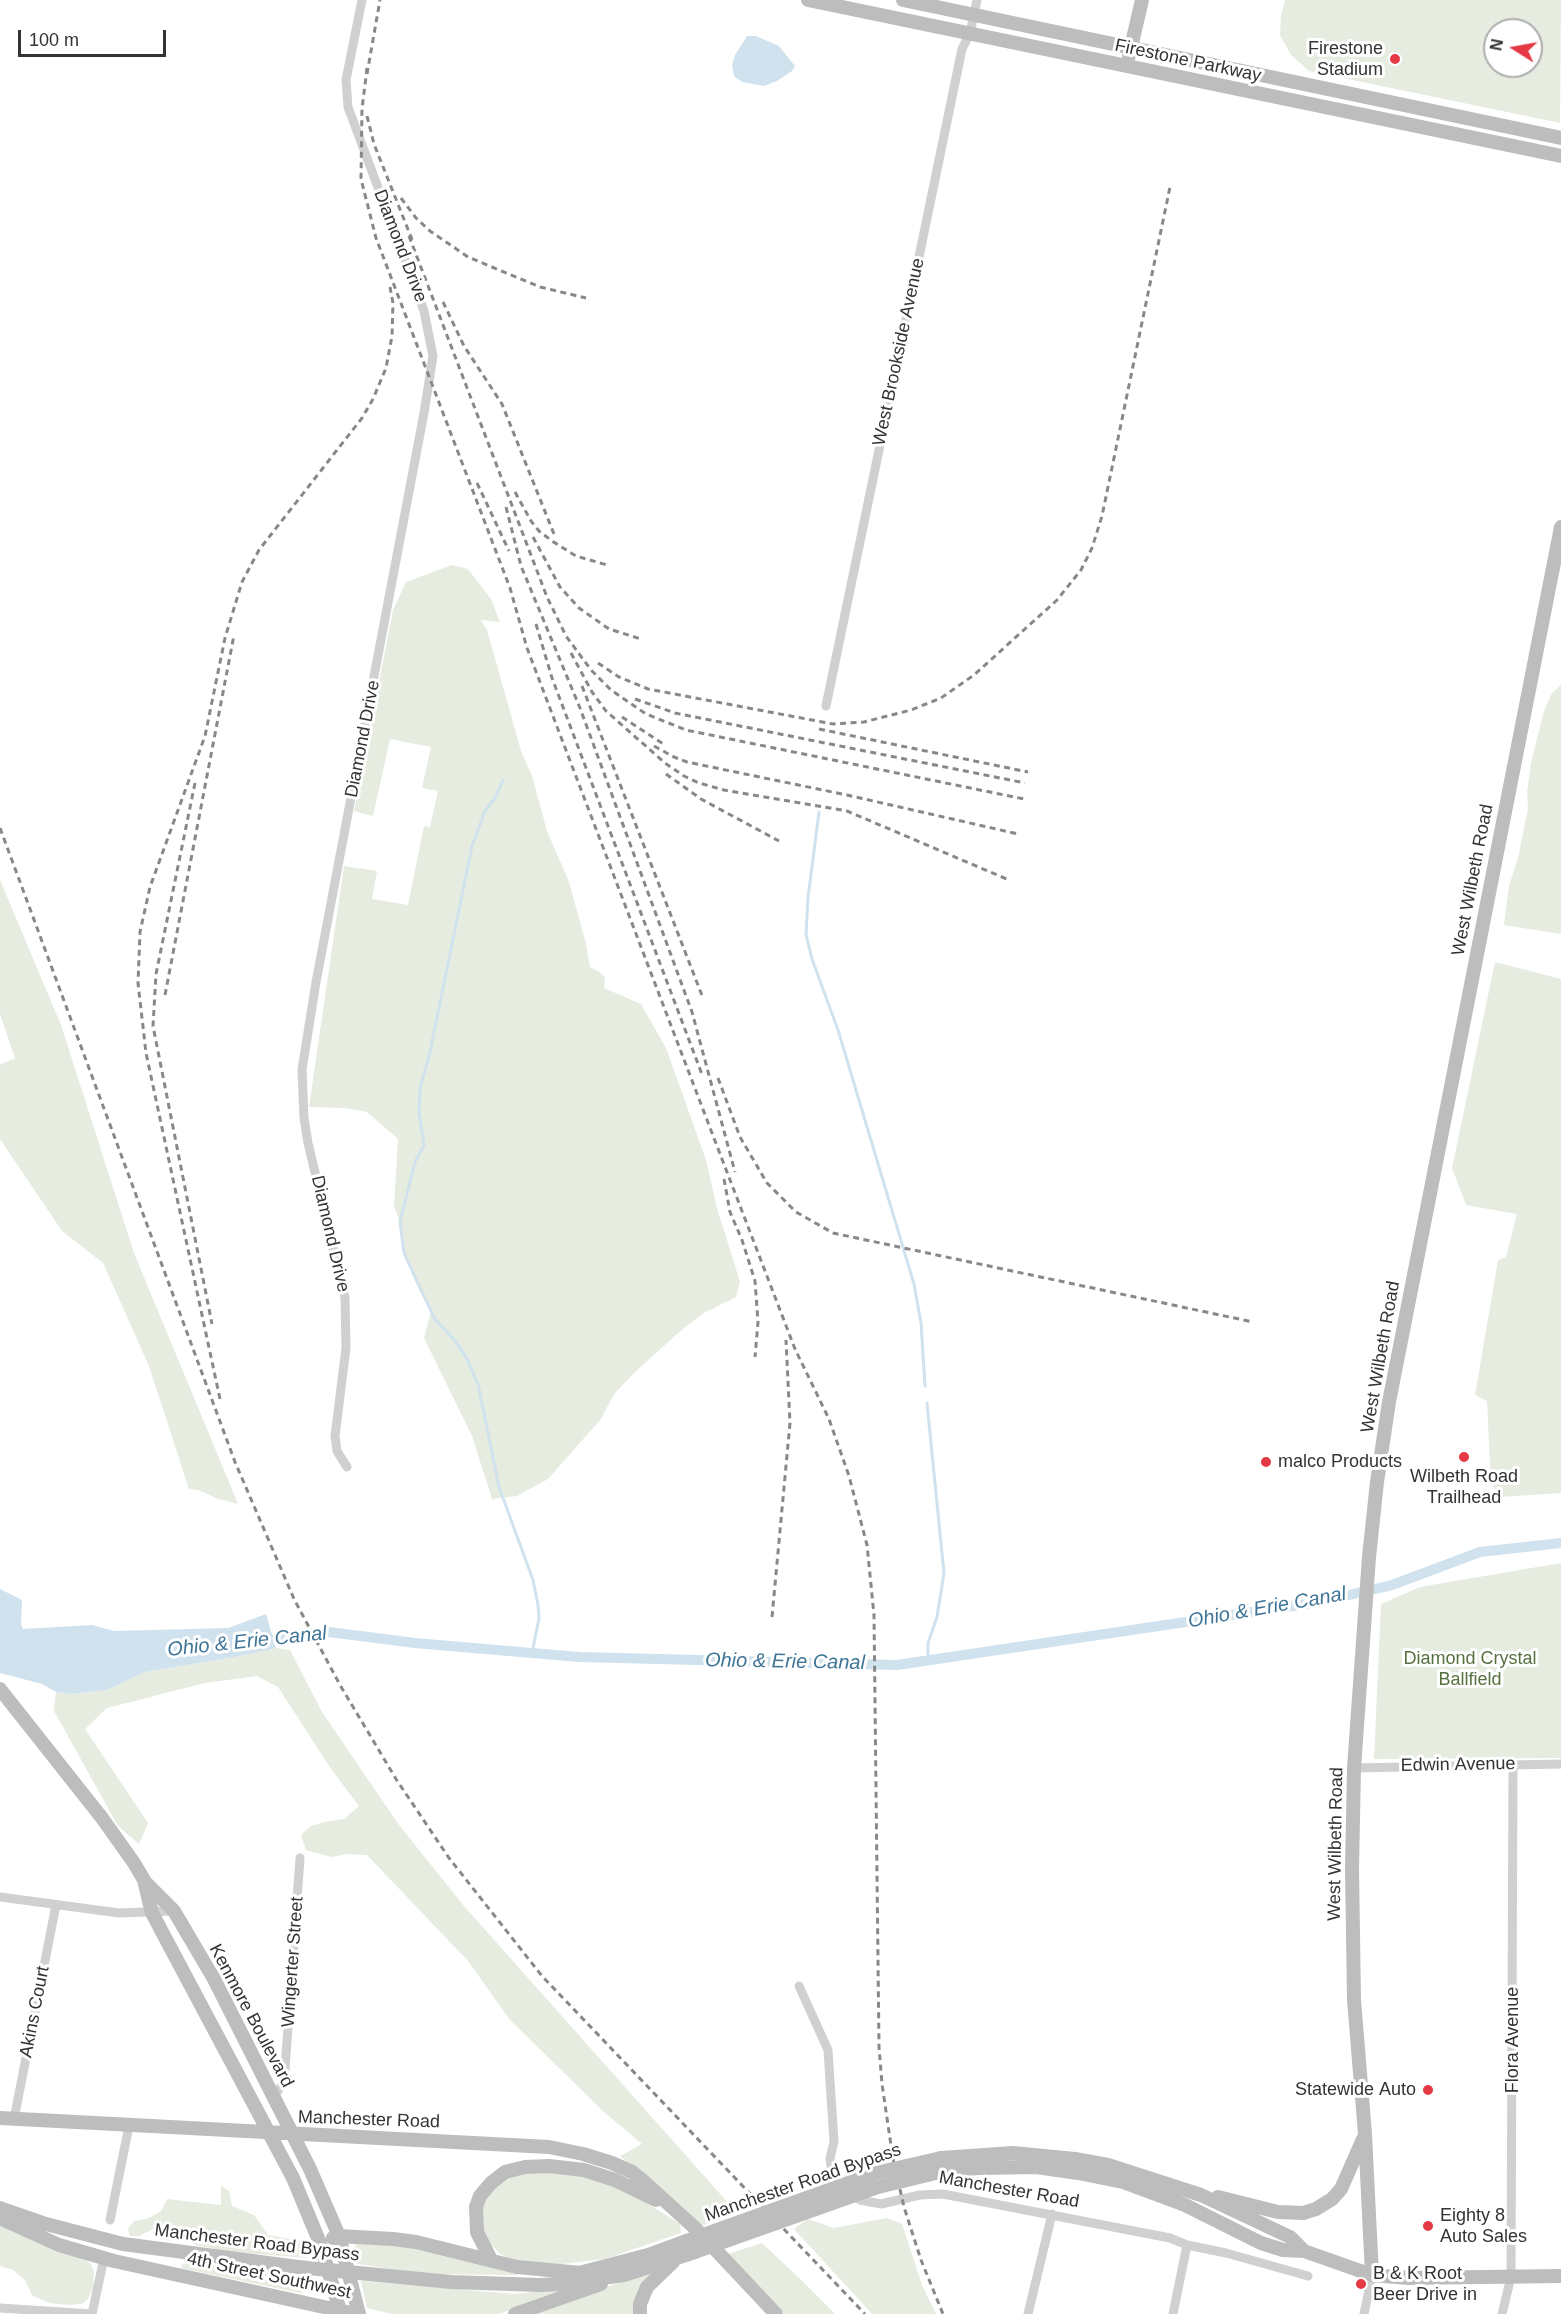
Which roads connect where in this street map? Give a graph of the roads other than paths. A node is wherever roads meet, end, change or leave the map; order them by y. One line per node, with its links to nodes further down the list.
1 (362, 0): 14 (street, Diamond Drive)
2 (808, 0): 7 (main road, Firestone Parkway)
3 (903, 0): 6 (main road, Firestone Parkway)
4 (977, 0): 6 (street, West Brookside Avenue)
5 (1142, 0): 8 (main road)
6 (974, 15): 7 (street, West Brookside Avenue); 8 (main road, Firestone Parkway)
7 (970, 33): 9 (main road, Firestone Parkway); 13 (street, West Brookside Avenue)
8 (1131, 48): 9 (main road); 10 (main road, Firestone Parkway)
9 (1126, 67): 11 (main road, Firestone Parkway)
10 (1561, 138)
11 (1561, 156)
12 (1561, 527): 18 (main road, West Wilbeth Road)
13 (826, 706)
14 (347, 1467)
15 (0, 1689): 20 (main road, Kenmore Boulevard)
16 (1513, 1764): 17 (street, Edwin Avenue); 18 (street, Edwin Avenue); 52 (street, Flora Avenue)
17 (1561, 1764)
18 (1354, 1768): 30 (main road, West Wilbeth Road)
19 (300, 1858): 26 (street, Wingerter Street)
20 (144, 1880): 23 (main road, Kenmore Boulevard); 24 (main road, Kenmore Boulevard)
21 (0, 1898): 22 (street)
22 (56, 1905): 24 (street); 27 (street, Akins Court)
23 (174, 1911): 24 (street); 26 (main road, Kenmore Boulevard)
24 (152, 1913): 29 (main road, Kenmore Boulevard)
25 (799, 1986): 36 (street, Manchester Road)
26 (273, 2097): 31 (main road, Kenmore Boulevard)
27 (7, 2119): 28 (main road, Manchester Road)
28 (129, 2126): 29 (main road, Manchester Road); 38 (street)
29 (267, 2134): 31 (main road, Manchester Road); 40 (main road, Kenmore Boulevard)
30 (1365, 2134): 33 (main road); 49 (main road, West Wilbeth Road)
31 (292, 2135): 34 (main road, Manchester Road); 39 (main road, Kenmore Boulevard)
32 (942, 2165): 33 (main road, Manchester Road Bypass); 42 (main road, Manchester Road Bypass, bridge); 43 (main road, Manchester Road Bypass)
33 (1201, 2194): 43 (main road, Manchester Road Bypass)
34 (670, 2207): 46 (main road); 60 (main road, Manchester Road)
35 (0, 2208): 53 (main road, Manchester Road Bypass, bridge)
36 (1052, 2214): 41 (street, Manchester Road); 61 (street)
37 (0, 2218): 44 (main road, 4th Street Southwest)
38 (110, 2220)
39 (339, 2236): 40 (main road); 46 (main road); 57 (main road, Kenmore Boulevard)
40 (320, 2243): 55 (main road, Kenmore Boulevard)
41 (1187, 2245): 50 (street, Manchester Road); 62 (street)
42 (690, 2247): 45 (main road, Manchester Road Bypass); 47 (main road, Manchester Road Bypass)
43 (1304, 2251): 49 (main road, Manchester Road Bypass)
44 (104, 2258): 55 (main road, 4th Street Southwest); 56 (street)
45 (678, 2258): 48 (main road, Manchester Road Bypass); 59 (main road)
46 (491, 2260): 47 (main road)
47 (581, 2273): 53 (main road, Manchester Road Bypass)
48 (624, 2275): 53 (main road, Manchester Road Bypass); 58 (main road)
49 (1372, 2275): 52 (main road); 63 (street, West Wilbeth Road)
50 (1308, 2276)
51 (1561, 2276): 52 (main road)
52 (1511, 2277): 64 (street, Flora Avenue)
53 (515, 2284)
54 (0, 2308): 56 (street)
55 (340, 2312): 57 (main road, 4th Street Southwest)
56 (92, 2314)
57 (358, 2314)
58 (515, 2314)
59 (640, 2314)
60 (776, 2314)
61 (1028, 2314)
62 (1173, 2314)
63 (1364, 2314)
64 (1502, 2314)

